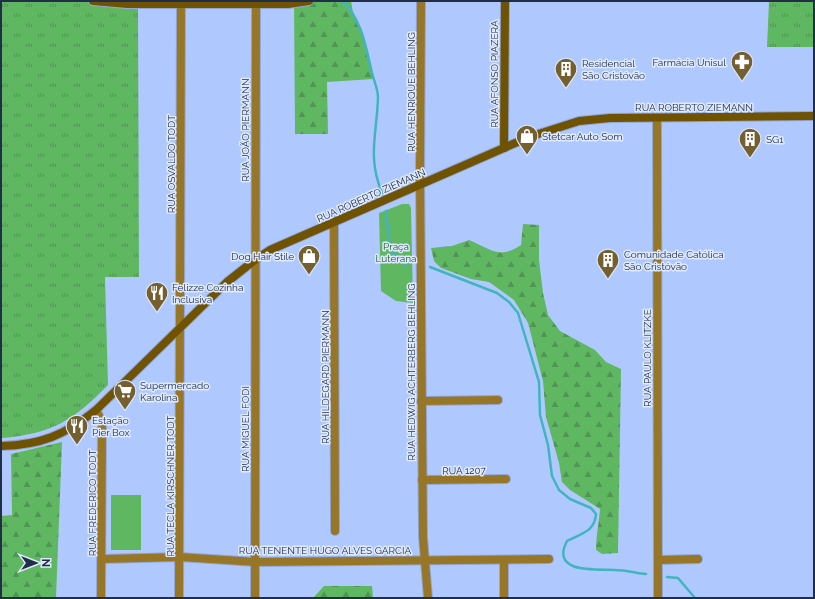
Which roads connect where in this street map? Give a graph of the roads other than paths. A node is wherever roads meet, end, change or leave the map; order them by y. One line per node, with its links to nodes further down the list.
1 (93, 1): 5 (main road)
2 (309, 1): 6 (main road)
3 (421, 1): 10 (street, RUA HENRIQUE BEHLING)
4 (505, 1): 9 (main road, RUA AFONSO PIAZERA)
5 (181, 2): 6 (main road); 13 (street, RUA OSVALDO TODT)
6 (256, 2): 12 (street, RUA JOÃO PIERMANN)
7 (814, 116): 8 (main road, RUA ROBERTO ZIEMANN)
8 (657, 118): 9 (main road, RUA ROBERTO ZIEMANN); 27 (street, RUA PAULO KLITZKE)
9 (504, 148): 10 (main road, RUA ROBERTO ZIEMANN)
10 (420, 184): 11 (main road, RUA ROBERTO ZIEMANN); 15 (street, RUA HEDWIG ACHTERBERG BEHLING)
11 (334, 222): 12 (main road, RUA ROBERTO ZIEMANN); 20 (street, RUA HILDEGARD PIERMANN)
12 (255, 260): 13 (main road, RUA ROBERTO ZIEMANN); 28 (street, RUA MIGUEL FODI)
13 (181, 326): 16 (main road, RUA ROBERTO ZIEMANN); 21 (street, RUA TECLA KIRSCHNER TODT)
14 (498, 400): 15 (street)
15 (421, 401): 18 (street, RUA HEDWIG ACHTERBERG BEHLING)
16 (96, 410): 17 (main road, RUA ROBERTO ZIEMANN); 23 (street, RUA FREDERICO TODT)
17 (1, 446)
18 (422, 480): 19 (street, RUA 1207); 24 (street, RUA HEDWIG ACHTERBERG BEHLING)
19 (506, 480)
20 (335, 531)
21 (180, 557): 23 (street, RUA TENENTE HUGO ALVES GARCIA); 28 (street, RUA TENENTE HUGO ALVES GARCIA); 30 (street, RUA TECLA KIRSCHNER TODT)
22 (549, 558): 26 (street, RUA TENENTE HUGO ALVES GARCIA)
23 (102, 559): 29 (street, RUA FREDERICO TODT)
24 (425, 559): 26 (street, RUA TENENTE HUGO ALVES GARCIA); 28 (street, RUA TENENTE HUGO ALVES GARCIA); 32 (street, RUA HEDWIG ACHTERBERG BEHLING)
25 (698, 559): 27 (street)
26 (504, 560): 33 (street)
27 (658, 560): 34 (street, RUA PAULO KLITZKE)
28 (256, 562): 31 (street, RUA MIGUEL FODI)
29 (101, 598)
30 (179, 598)
31 (255, 598)
32 (428, 598)
33 (504, 598)
34 (658, 598)

